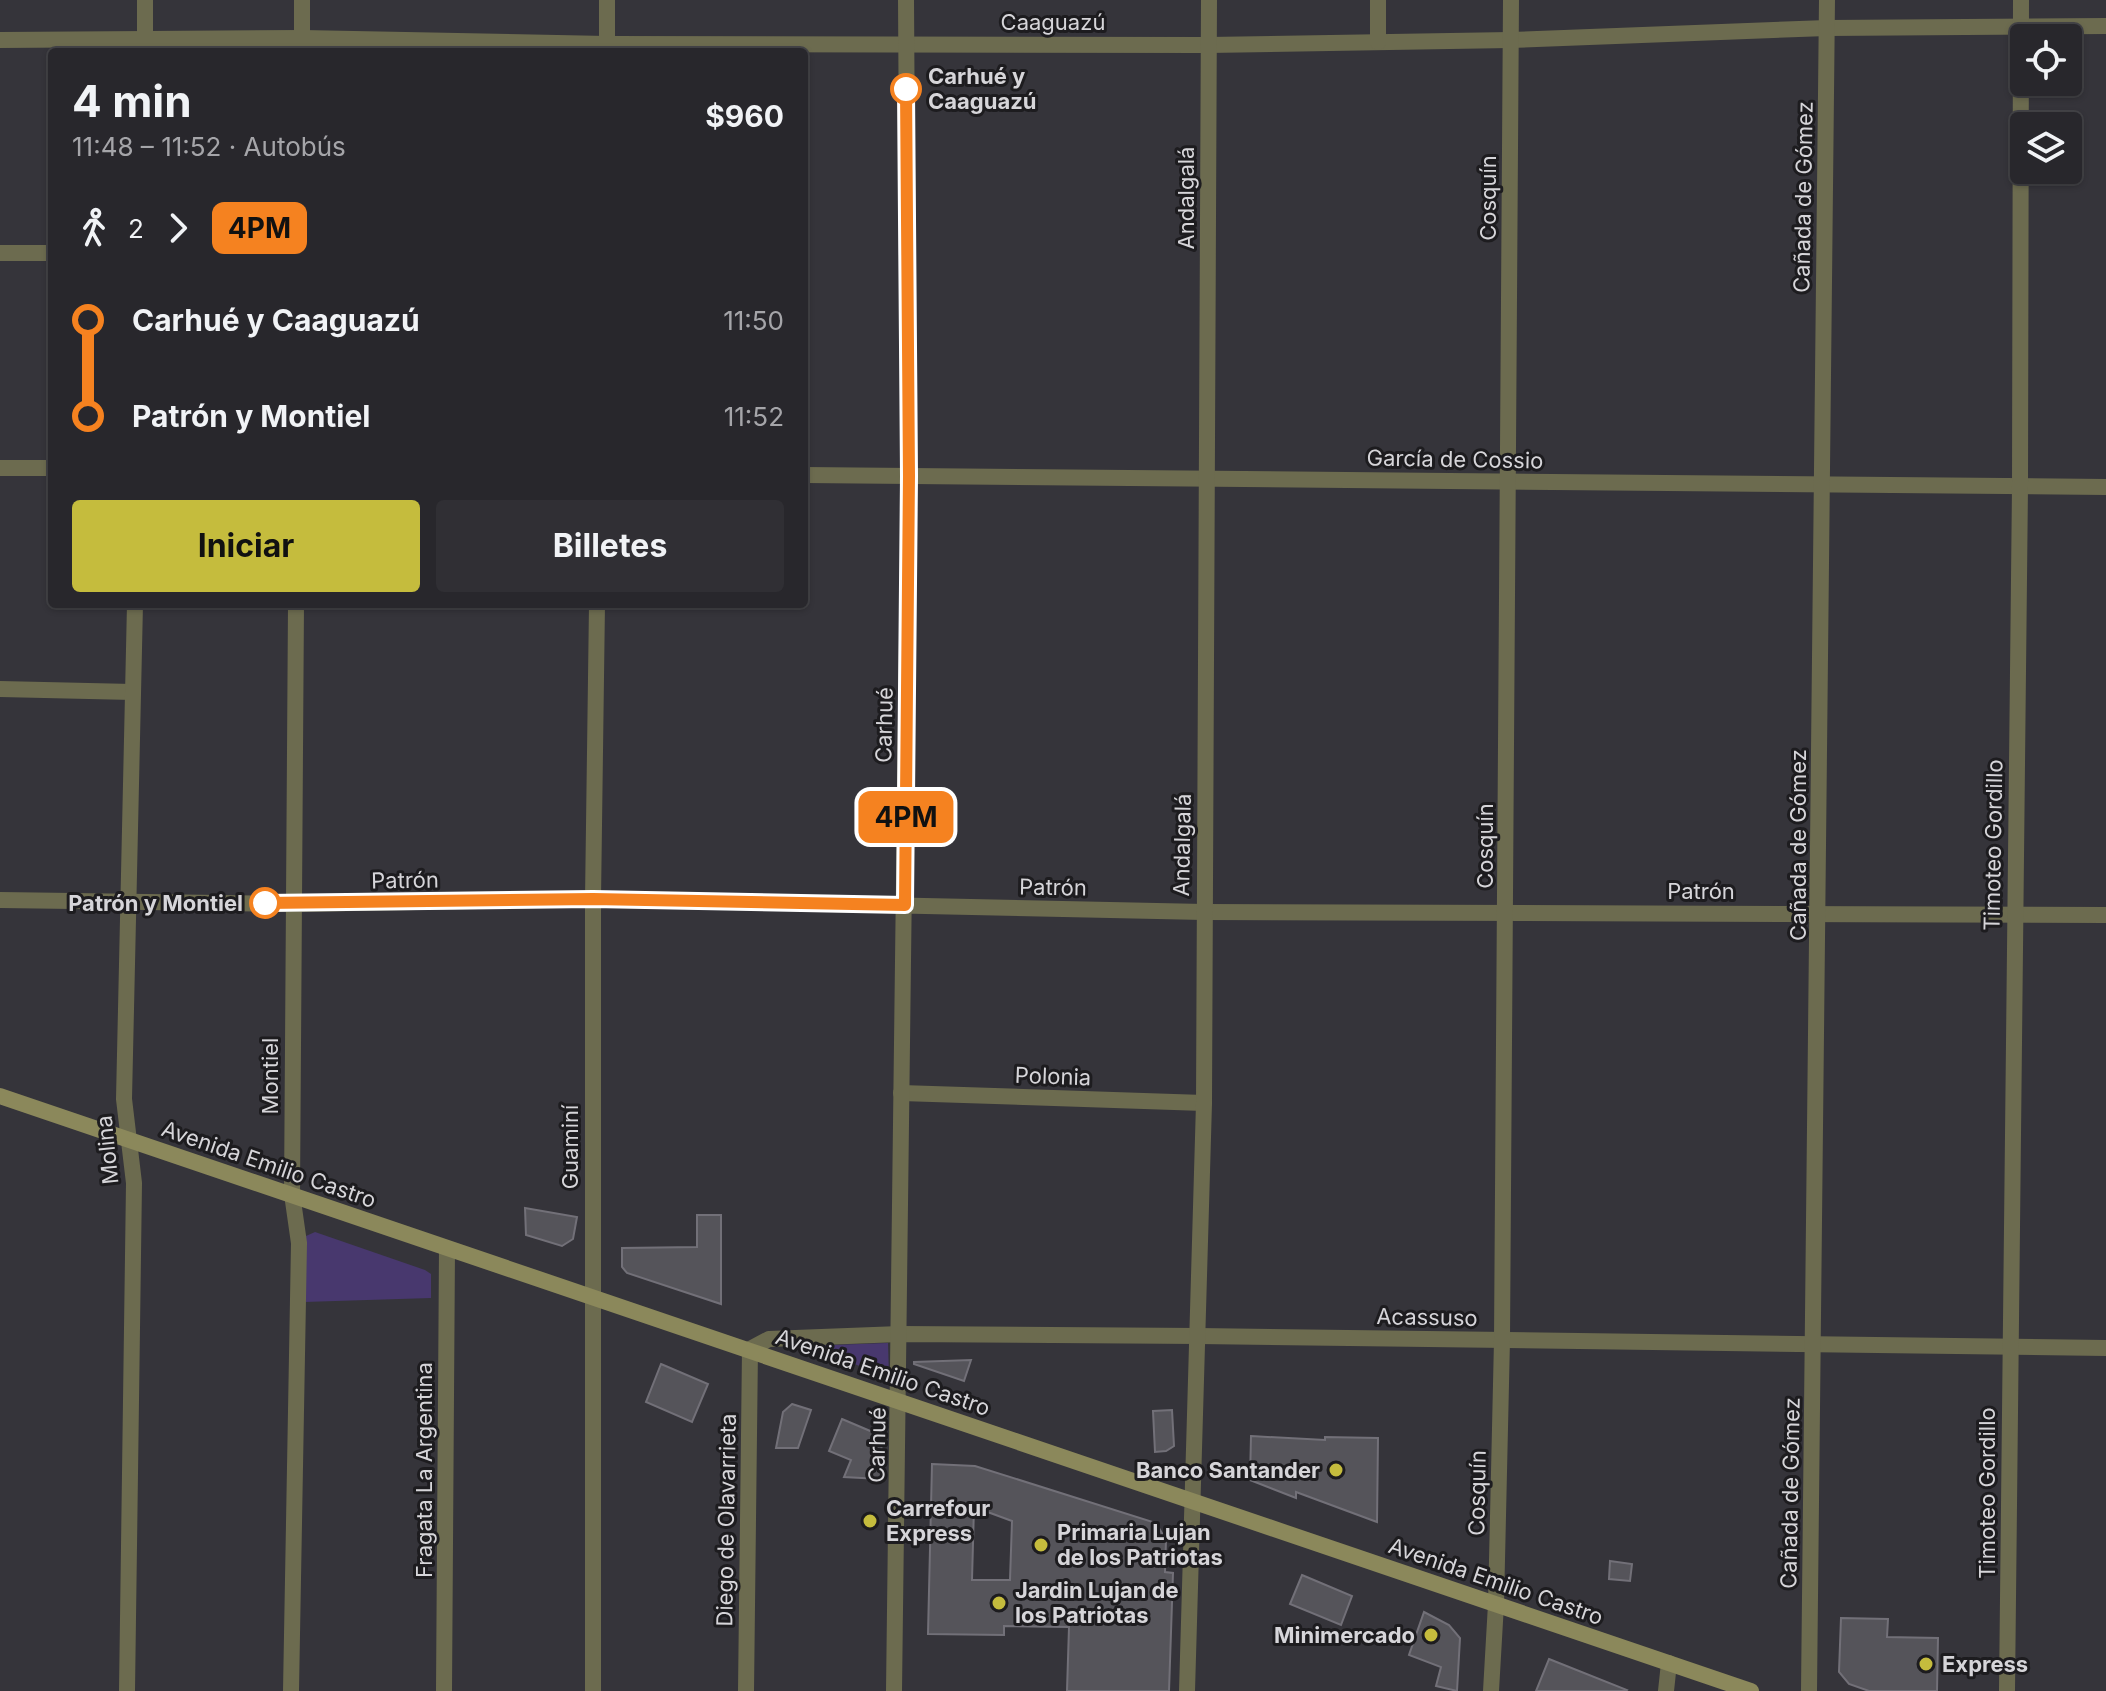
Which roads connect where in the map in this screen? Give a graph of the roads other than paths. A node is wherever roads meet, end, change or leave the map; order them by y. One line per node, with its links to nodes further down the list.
1 (145, 0): 21 (street)
2 (302, 0): 19 (street)
3 (607, 0): 22 (street)
4 (906, 0): 18 (street, Carhué)
5 (1209, 0): 20 (street, Andalgalá)
6 (1378, 0): 17 (street)
7 (1511, 0): 16 (street, Cosquín)
8 (1827, 0): 13 (street, Cañada de Gómez)
9 (2021, 0): 10 (street, Timoteo Gordillo)
10 (2020, 24)
11 (2106, 26): 12 (street, Caaguazú)
12 (2082, 27)
13 (1827, 28): 14 (street, Caaguazú); 16 (street, Caaguazú); 32 (street, Cañada de Gómez)
14 (2010, 28)
15 (0, 40): 21 (street, Caaguazú)
16 (1510, 40): 17 (street, Caaguazú); 31 (street, Cosquín)
17 (1378, 42): 20 (street, Caaguazú)
18 (906, 43): 20 (street, Caaguazú); 22 (street, Caaguazú); 29 (street, Carhué)
19 (302, 45): 21 (street, Caaguazú); 22 (street, Caaguazú)
20 (1208, 45): 30 (street, Andalgalá)
21 (145, 46)
22 (607, 48)
23 (2020, 96): 33 (street, Timoteo Gordillo)
24 (0, 253): 25 (street)
25 (48, 253)
26 (0, 468): 27 (street)
27 (48, 468)
28 (808, 475): 29 (street, García de Cossio)
29 (909, 476): 30 (street, García de Cossio); 44 (street, Carhué)
30 (1208, 479): 31 (street, García de Cossio); 45 (street, Andalgalá)
31 (1508, 482): 32 (street, García de Cossio); 46 (street, Cosquín)
32 (1822, 485): 33 (street, García de Cossio); 47 (street, Cañada de Gómez)
33 (2020, 486): 34 (street, García de Cossio); 48 (street, Timoteo Gordillo)
34 (2106, 487)
35 (135, 608): 39 (street, Molina)
36 (296, 608): 43 (street, Montiel)
37 (597, 608): 40 (street, Guaminí)
38 (0, 689): 39 (street)
39 (133, 692): 42 (street, Molina)
40 (593, 899): 43 (street, Patrón); 44 (street, Patrón); 56 (street, Guaminí)
41 (0, 900): 42 (street, Patrón)
42 (127, 903): 43 (street, Patrón); 53 (street, Molina)
43 (293, 904): 54 (street, Montiel)
44 (905, 905): 45 (street, Patrón); 50 (street, Carhué)
45 (1204, 912): 46 (street, Patrón); 52 (street, Andalgalá)
46 (1506, 912): 47 (street, Patrón); 59 (street, Cosquín)
47 (1819, 913): 48 (street, Patrón); 60 (street, Cañada de Gómez)
48 (2014, 915): 49 (street, Patrón); 61 (street, Timoteo Gordillo)
49 (2106, 915)
50 (901, 1093): 52 (street, Polonia); 57 (street, Carhué)
51 (0, 1096): 53 (main road, Avenida Emilio Castro)
52 (1204, 1103): 58 (street, Andalgalá)
53 (128, 1138): 54 (main road, Avenida Emilio Castro); 68 (street, Molina)
54 (292, 1194): 55 (main road, Avenida Emilio Castro); 69 (street, Montiel)
55 (447, 1249): 56 (main road, Avenida Emilio Castro); 70 (street, Fragata La Argentina)
56 (592, 1297): 63 (main road, Avenida Emilio Castro); 71 (street, Guaminí)
57 (900, 1334): 58 (street, Acassuso); 63 (street, Acassuso); 64 (street, Carhué)
58 (1199, 1336): 59 (street, Acassuso); 65 (street, Andalgalá)
59 (1502, 1340): 60 (street, Acassuso); 66 (street, Cosquín)
60 (1814, 1343): 61 (street, Acassuso); 78 (street, Cañada de Gómez)
61 (2011, 1346): 62 (street, Acassuso); 79 (street, Timoteo Gordillo)
62 (2106, 1348)
63 (750, 1349): 64 (main road, Avenida Emilio Castro); 72 (street, Diego de Olavarrieta)
64 (900, 1402): 65 (main road, Avenida Emilio Castro); 73 (street, Carhué)
65 (1195, 1502): 66 (main road, Avenida Emilio Castro); 74 (street, Andalgalá)
66 (1496, 1604): 67 (main road, Avenida Emilio Castro); 75 (street, Cosquín)
67 (1669, 1663): 76 (street); 77 (main road, Avenida Emilio Castro)
68 (127, 1691)
69 (291, 1691)
70 (444, 1691)
71 (593, 1691)
72 (746, 1691)
73 (894, 1691)
74 (1187, 1691)
75 (1491, 1691)
76 (1666, 1691)
77 (1751, 1691)
78 (1809, 1691)
79 (2007, 1691)

